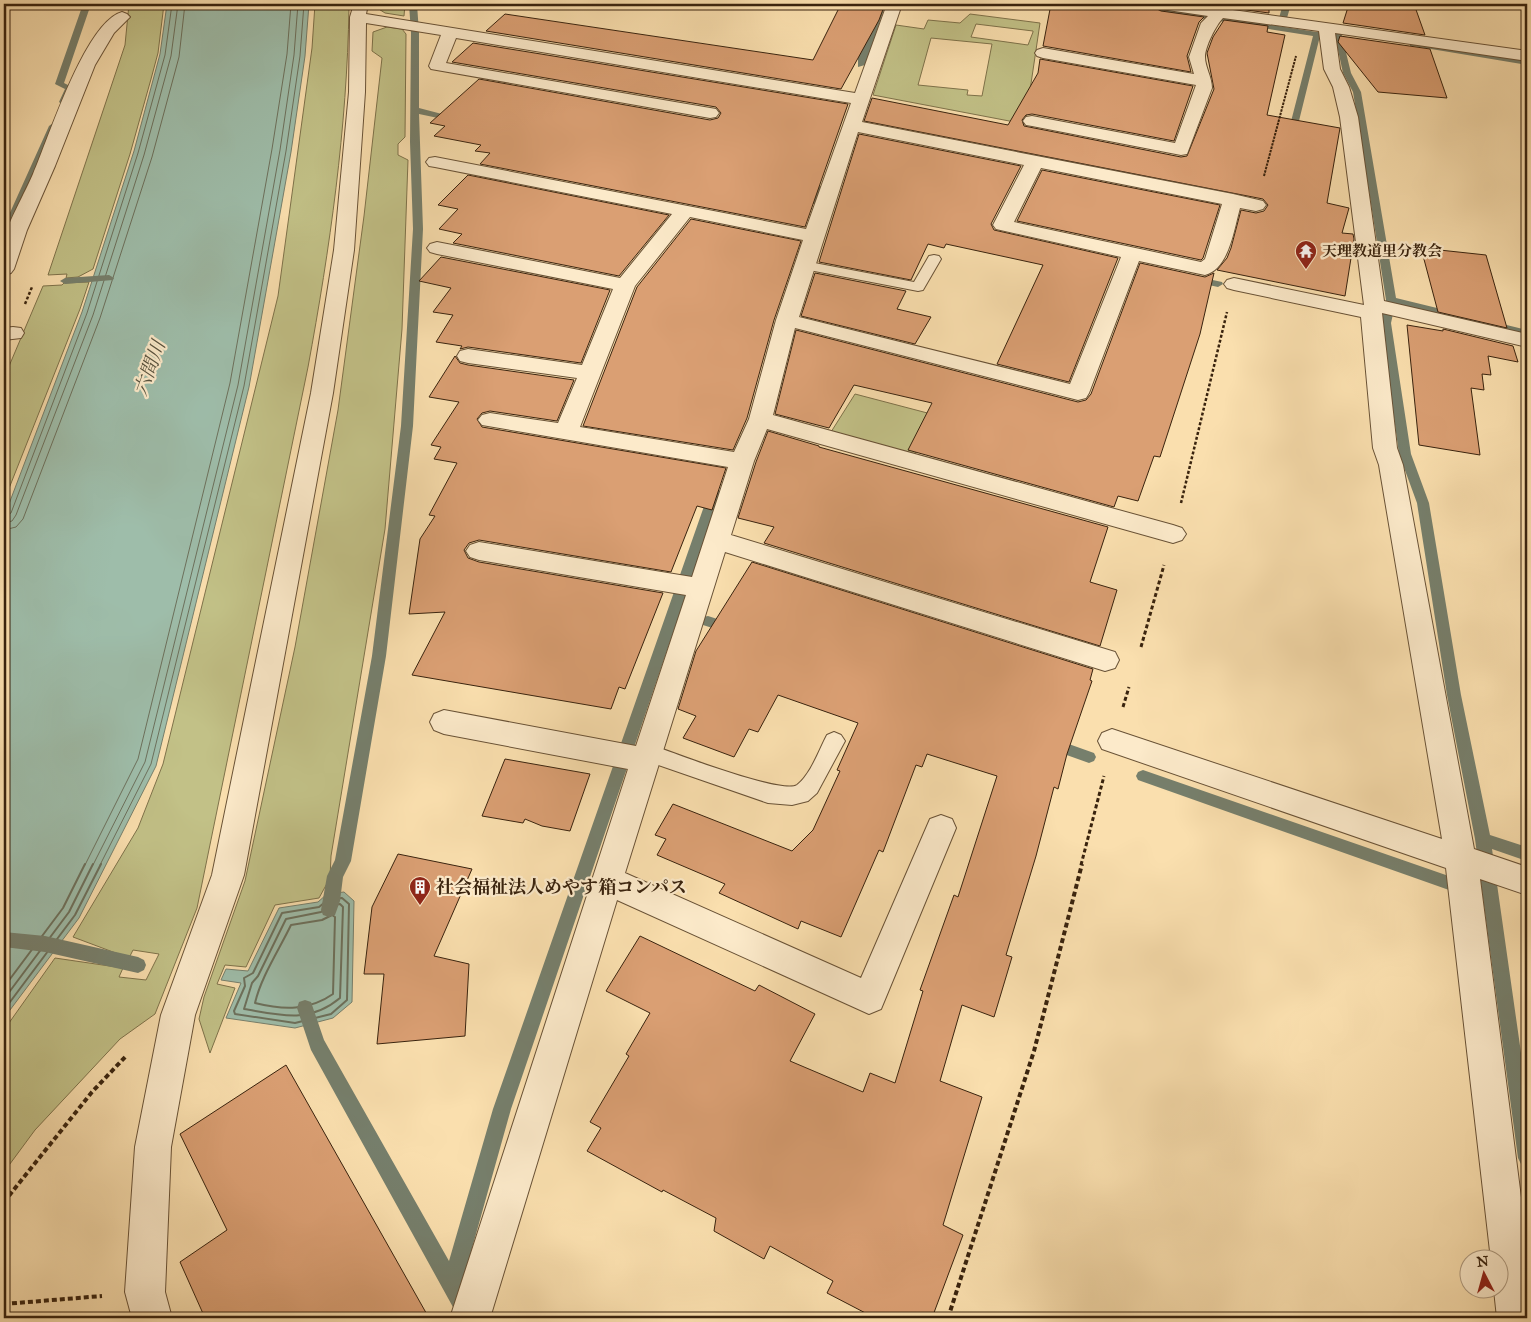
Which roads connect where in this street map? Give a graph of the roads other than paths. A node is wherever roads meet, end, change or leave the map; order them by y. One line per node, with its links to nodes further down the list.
1 (895, 4): 11 (street)
2 (1160, 4): 4 (street)
3 (360, 10): 7 (street); 49 (street)
4 (1216, 16): 6 (street); 10 (street)
5 (122, 17): 24 (street)
6 (1327, 31): 9 (street); 28 (street)
7 (450, 32): 11 (street); 12 (street)
8 (1043, 53): 10 (street)
9 (1527, 56)
10 (1204, 81): 13 (street)
11 (860, 99): 14 (street)
12 (710, 113)
13 (1032, 121)
14 (851, 125): 16 (street); 20 (street)
15 (435, 162): 19 (street)
16 (1035, 162): 17 (street); 23 (street)
17 (1233, 200): 18 (street); 23 (street)
18 (1256, 205)
19 (684, 212): 20 (street); 27 (street)
20 (814, 236): 25 (street)
21 (437, 248): 27 (street)
22 (934, 259): 25 (lane)
23 (1129, 261): 29 (street)
24 (5, 263)
25 (804, 265): 29 (street)
26 (1234, 284): 28 (street)
27 (625, 285): 32 (street)
28 (1381, 309): 30 (street); 47 (street)
29 (787, 320): 33 (street)
30 (1527, 340)
31 (468, 356): 32 (street)
32 (590, 373): 35 (street)
33 (760, 419): 36 (street); 37 (street)
34 (490, 420): 35 (street)
35 (566, 432): 36 (street)
36 (730, 459): 38 (street)
37 (1173, 534)
38 (717, 540): 40 (street); 41 (street)
39 (479, 551): 40 (street)
40 (687, 586): 45 (street)
41 (1105, 660)
42 (444, 722): 45 (street)
43 (834, 741): 45 (lane)
44 (1112, 741): 47 (street)
45 (635, 756): 48 (street)
46 (941, 828): 48 (street)
47 (1483, 876): 51 (street)
48 (607, 880): 50 (street)
49 (152, 1318)
50 (470, 1318)
51 (1517, 1318)

